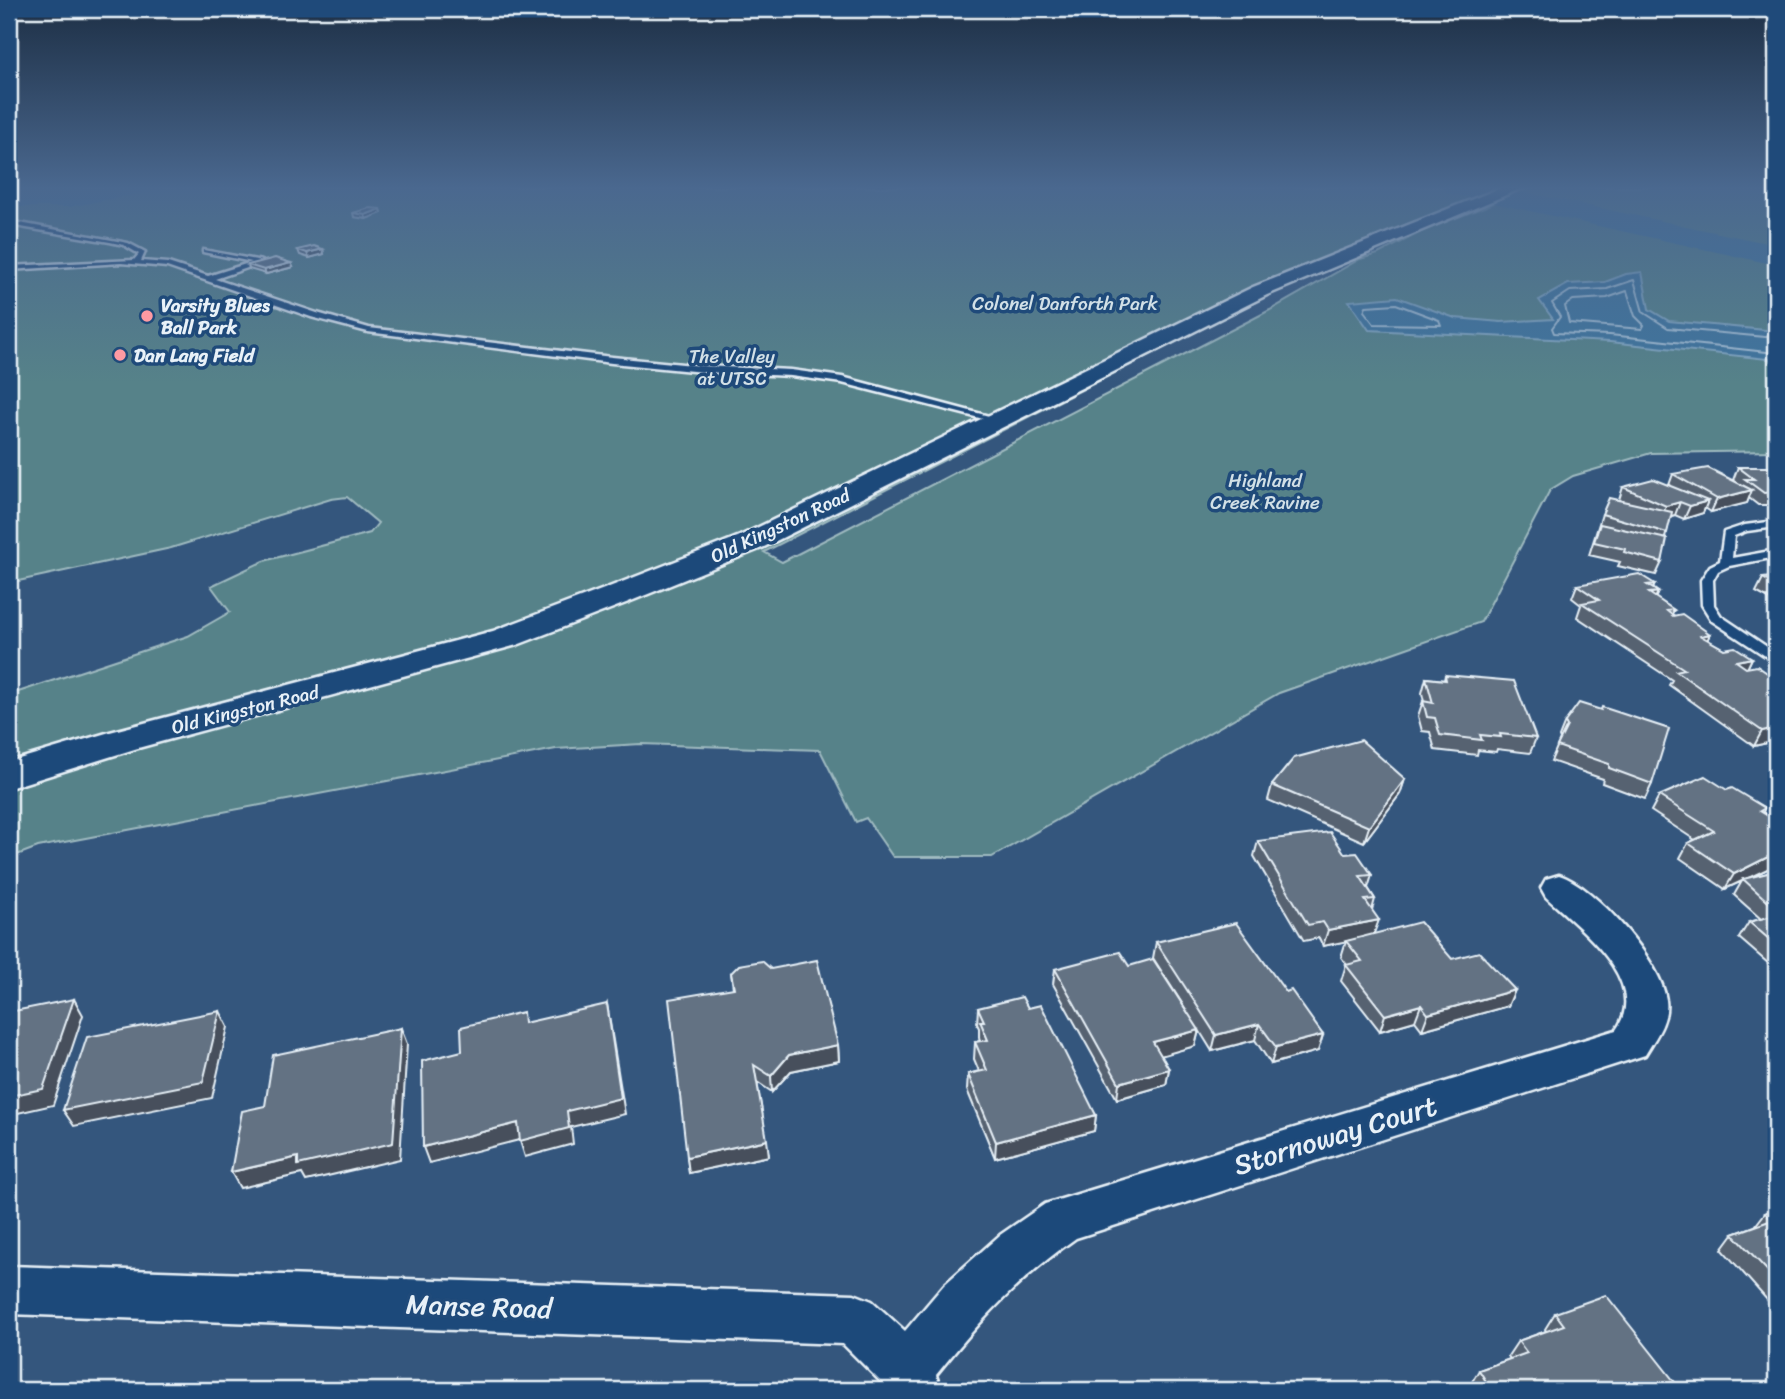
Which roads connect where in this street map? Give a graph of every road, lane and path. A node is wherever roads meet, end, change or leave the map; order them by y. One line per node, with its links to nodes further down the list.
1 (142, 252): 4 (lane)
2 (211, 252): 6 (lane)
3 (1349, 252): 7 (street, Old Kingston Road)
4 (137, 261): 5 (lane); 6 (lane)
5 (9, 268)
6 (210, 278): 7 (lane)
7 (999, 420): 12 (street, Old Kingston Road)
8 (1776, 524): 10 (lane)
9 (1776, 554): 10 (lane)
10 (1726, 563): 11 (lane)
11 (1776, 659)
12 (9, 775)
13 (1559, 888): 15 (street, Stornoway Court)
14 (9, 1290): 15 (street, Manse Road)
15 (911, 1380)

